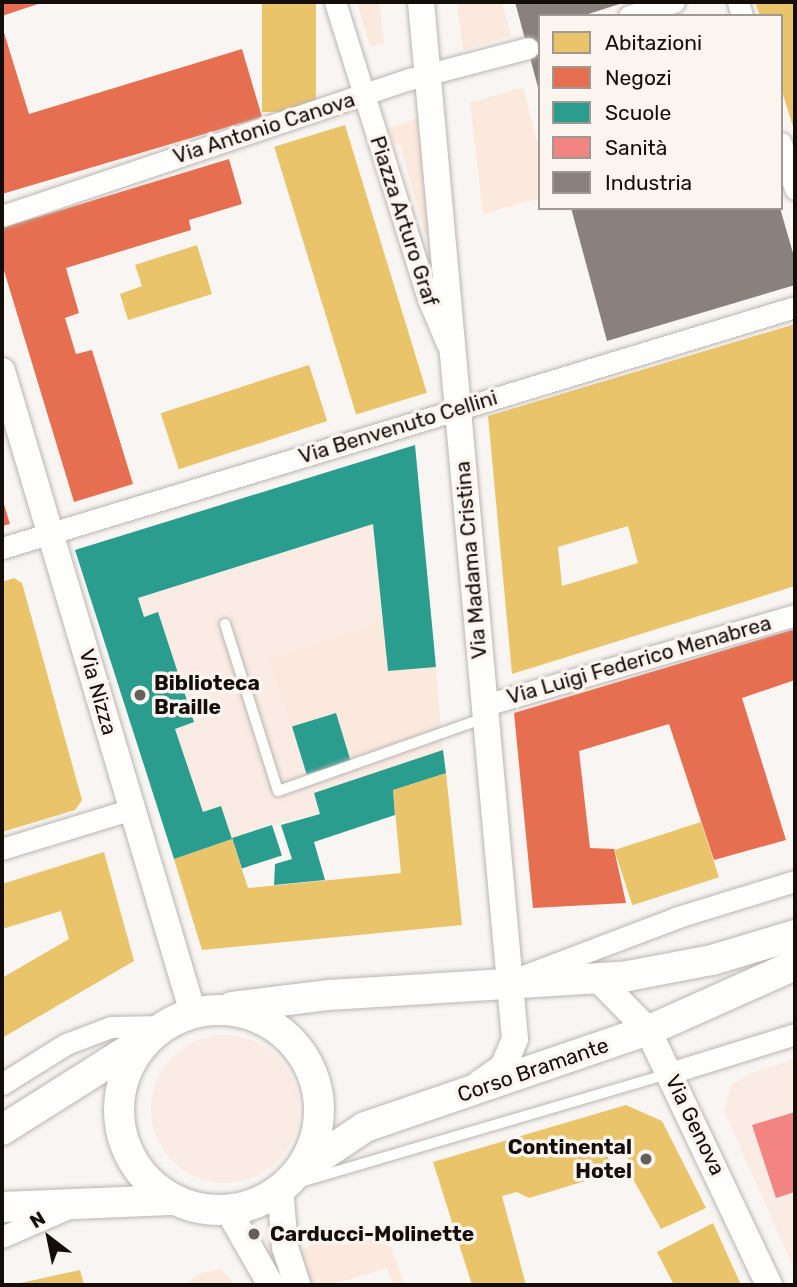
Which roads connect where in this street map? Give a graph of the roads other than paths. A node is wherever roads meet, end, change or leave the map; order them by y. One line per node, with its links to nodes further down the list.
1 (335, 2): 7 (street, Piazza Arturo Graf)
2 (421, 2): 6 (street, Via Madama Cristina)
3 (674, 2): 4 (street)
4 (635, 14)
5 (528, 48): 6 (street, Via Antonio Canova)
6 (429, 75): 7 (street, Via Antonio Canova); 12 (street, Via Madama Cristina)
7 (362, 96): 10 (street, Via Antonio Canova); 12 (street, Piazza Arturo Graf)
8 (783, 150): 9 (street)
9 (795, 189)
10 (2, 216)
11 (795, 307): 14 (street, Via Benvenuto Cellini)
12 (454, 359): 14 (street, Via Madama Cristina)
13 (2, 371): 15 (street, Via Nizza)
14 (458, 408): 15 (street, Via Benvenuto Cellini); 19 (street, Via Madama Cristina)
15 (51, 533): 16 (street, Via Benvenuto Cellini); 20 (street, Via Nizza)
16 (2, 548)
17 (795, 615): 19 (street, Via Luigi Federico Menabrea)
18 (225, 624): 19 (lane)
19 (483, 712): 26 (street, Via Madama Cristina)
20 (132, 809): 21 (street); 28 (street, Via Nizza)
21 (2, 849)
22 (795, 881): 26 (street)
23 (795, 935): 25 (main road)
24 (795, 965): 29 (main road, Corso Bramante)
25 (598, 979): 26 (main road); 29 (street, Via Genova)
26 (509, 982): 27 (main road); 34 (street, Via Madama Cristina)
27 (225, 1008): 28 (main road); 36 (main road)
28 (193, 1013): 30 (main road)
29 (648, 1030): 32 (street, Via Genova); 34 (main road, Corso Bramante)
30 (155, 1032): 33 (street); 35 (main road); 37 (main road)
31 (795, 1034): 32 (street)
32 (670, 1073): 36 (lane); 44 (street, Via Genova)
33 (2, 1084)
34 (464, 1095): 36 (main road, Corso Bramante)
35 (2, 1130)
36 (280, 1188): 40 (main road); 43 (street)
37 (171, 1200): 38 (main road); 40 (main road)
38 (79, 1206): 39 (main road); 41 (street)
39 (2, 1207)
40 (228, 1210): 42 (street)
41 (2, 1237)
42 (271, 1285)
43 (297, 1285)
44 (769, 1285)

